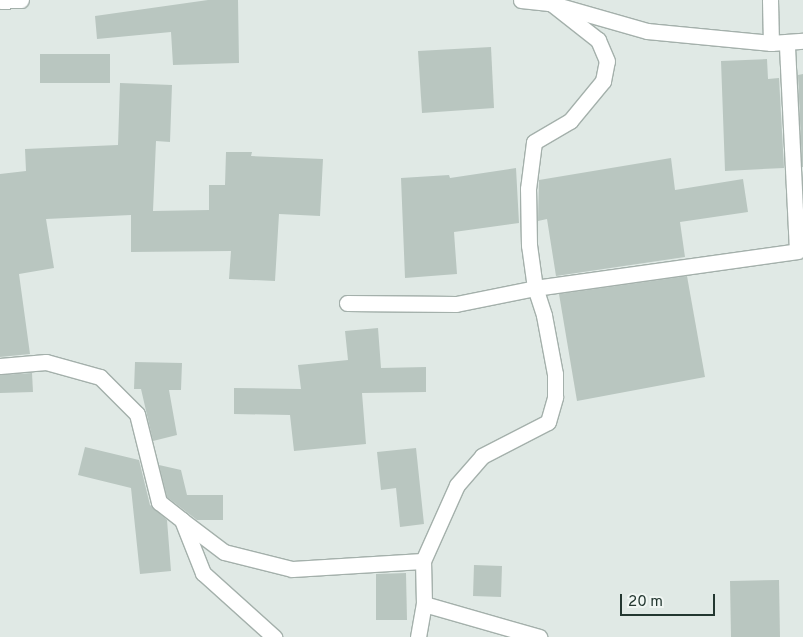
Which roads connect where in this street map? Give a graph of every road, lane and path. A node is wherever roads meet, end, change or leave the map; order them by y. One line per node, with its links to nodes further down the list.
1 (20, 0): 4 (street)
2 (521, 0): 5 (street)
3 (770, 0): 7 (street)
4 (0, 1)
5 (548, 1): 7 (street); 9 (street)
6 (803, 41): 8 (street)
7 (771, 43): 8 (street)
8 (787, 43): 9 (street)
9 (535, 288): 10 (street); 13 (street)
10 (347, 303)
11 (0, 366): 12 (street)
12 (182, 520): 13 (street); 15 (street)
13 (423, 561): 14 (street)
14 (424, 604): 16 (street); 17 (street)
15 (274, 637)
16 (418, 637)
17 (539, 637)

